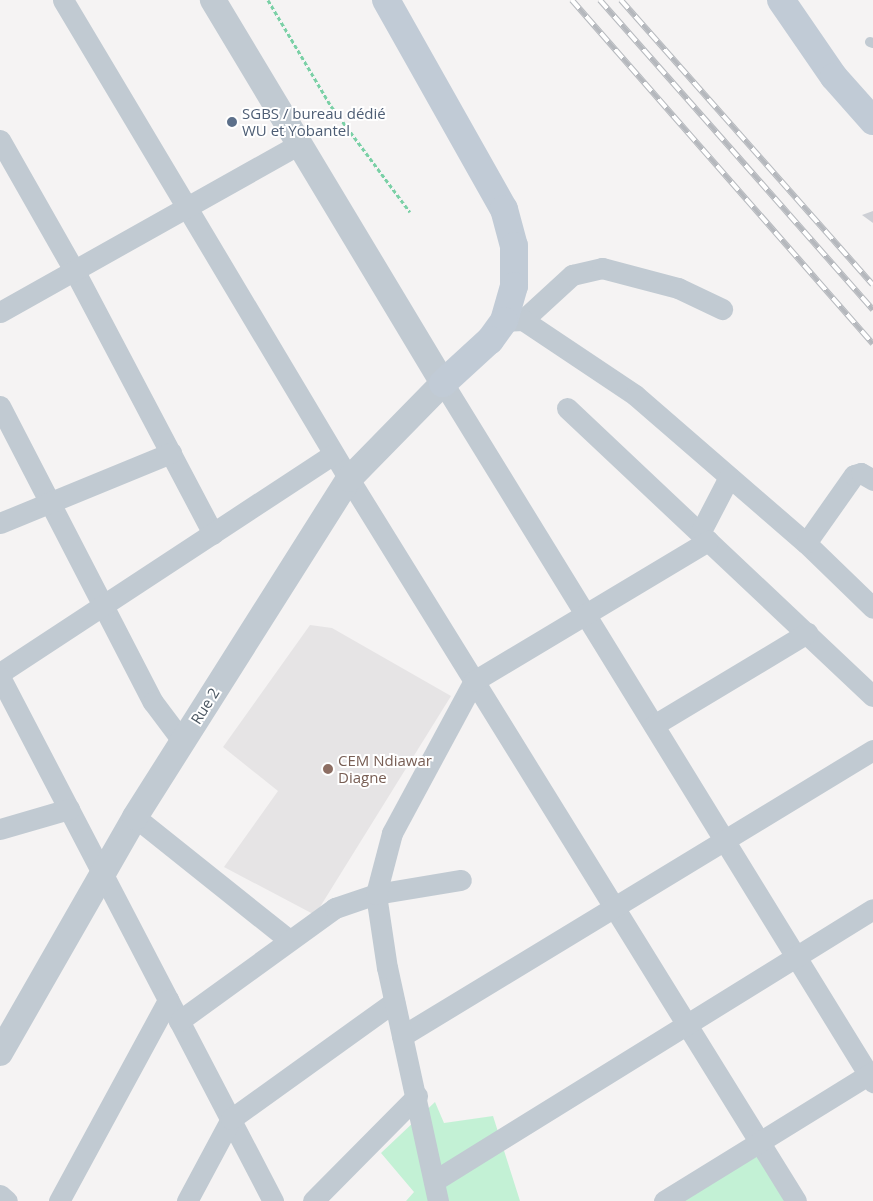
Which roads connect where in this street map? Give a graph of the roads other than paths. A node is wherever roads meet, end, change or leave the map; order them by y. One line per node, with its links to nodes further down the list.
1 (63, 0): 8 (street)
2 (213, 0): 7 (street)
3 (386, 0): 12 (main road)
4 (781, 0): 5 (main road)
5 (873, 121)
6 (0, 140): 9 (street)
7 (298, 145): 8 (street); 13 (street)
8 (187, 208): 9 (street); 17 (street)
9 (74, 270): 11 (street); 16 (street)
10 (722, 309): 12 (street)
11 (0, 312)
12 (514, 320): 13 (main road); 18 (street)
13 (443, 382): 19 (street, Rue 2); 28 (street)
14 (0, 406): 21 (street)
15 (567, 408): 24 (street)
16 (171, 453): 21 (street); 23 (street)
17 (334, 454): 19 (street); 23 (street)
18 (729, 477): 24 (street); 25 (street)
19 (349, 479): 31 (street); 34 (street, Rue 2)
20 (873, 480): 25 (street)
21 (51, 502): 22 (street); 26 (street)
22 (0, 523)
23 (213, 534): 26 (street)
24 (704, 537): 28 (street); 29 (street)
25 (806, 543): 27 (street)
26 (103, 606): 30 (street); 34 (street)
27 (873, 608)
28 (585, 614): 31 (street); 33 (street)
29 (806, 633): 32 (street); 33 (street)
30 (0, 675): 36 (street)
31 (474, 681): 42 (street); 43 (street)
32 (873, 696)
33 (654, 725): 39 (street)
34 (182, 742): 37 (street, Rue 2)
35 (873, 750): 39 (street)
36 (69, 809): 38 (street); 40 (street)
37 (135, 817): 40 (street, Rue 2); 45 (street)
38 (0, 829)
39 (724, 840): 43 (street); 46 (street)
40 (102, 873): 47 (street); 52 (street, Rue 2)
41 (461, 880): 42 (street)
42 (376, 894): 45 (street); 48 (street)
43 (614, 907): 50 (street); 51 (street)
44 (873, 910): 46 (street)
45 (288, 939): 49 (street)
46 (796, 957): 50 (street); 53 (street)
47 (168, 1000): 49 (street); 60 (street)
48 (394, 1002): 51 (street); 55 (street)
49 (179, 1021): 55 (street)
50 (687, 1025): 56 (street); 57 (street)
51 (402, 1036): 54 (street)
52 (0, 1053)
53 (872, 1076): 56 (street)
54 (417, 1096): 57 (street); 63 (street)
55 (231, 1119): 61 (street); 62 (street)
56 (760, 1142): 64 (street); 65 (street)
57 (436, 1191)
58 (0, 1195): 59 (street)
59 (7, 1201)
60 (59, 1201)
61 (187, 1201)
62 (274, 1201)
63 (313, 1201)
64 (664, 1201)
65 (796, 1201)

